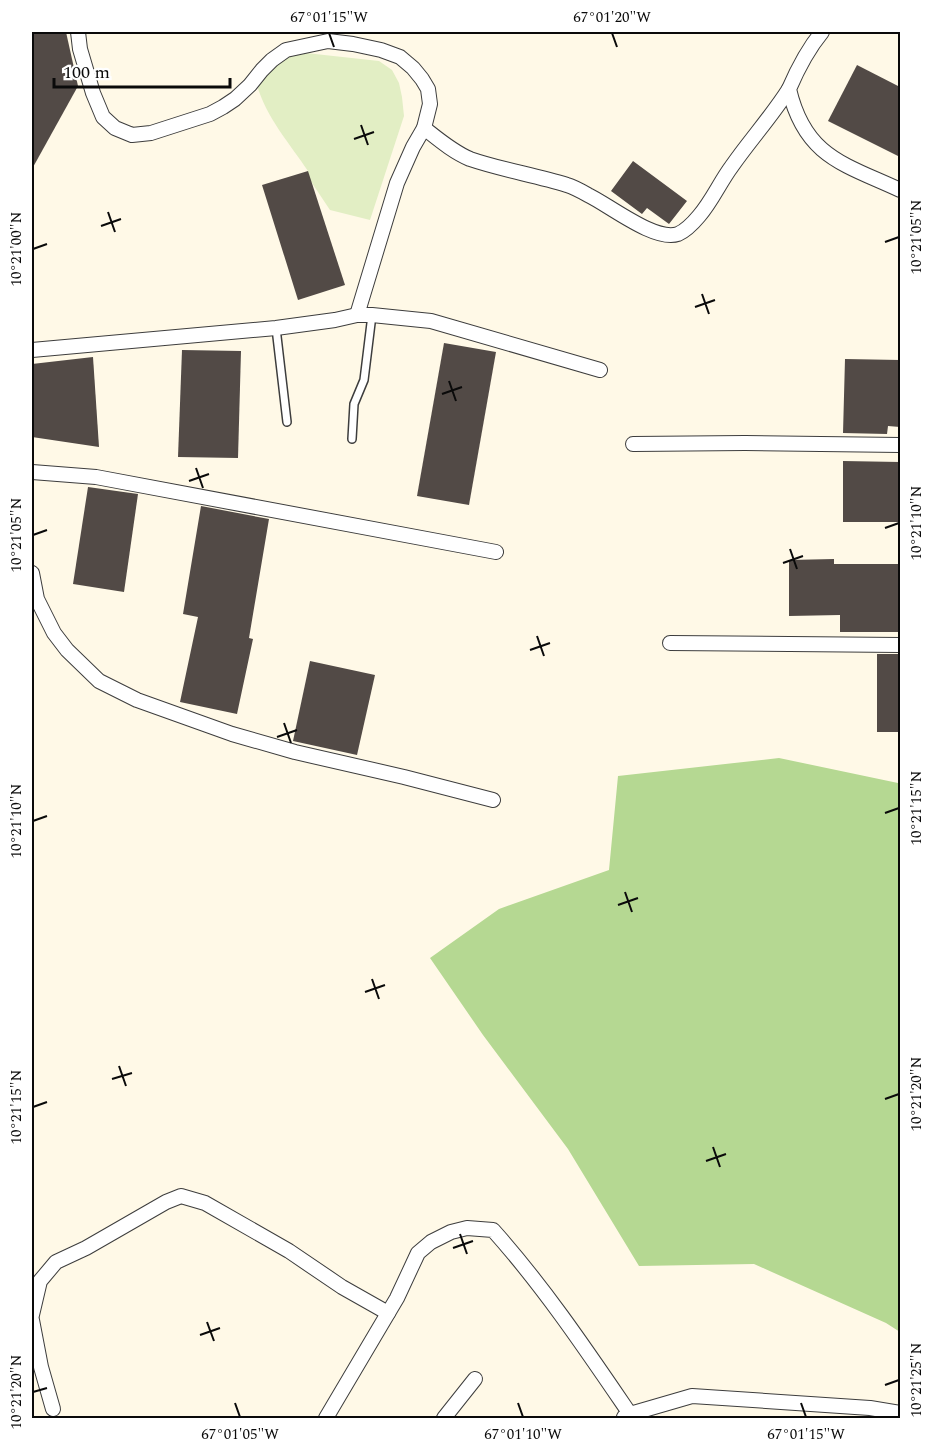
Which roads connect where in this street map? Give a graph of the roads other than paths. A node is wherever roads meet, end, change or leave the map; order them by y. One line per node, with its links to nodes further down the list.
1 (78, 32): 4 (street)
2 (822, 32): 3 (street)
3 (789, 89): 4 (street); 5 (street)
4 (424, 128): 6 (street)
5 (900, 190)
6 (357, 315): 7 (street); 8 (street)
7 (372, 315): 10 (street); 12 (lane)
8 (276, 328): 9 (street); 11 (lane)
9 (32, 351)
10 (600, 370)
11 (287, 422)
12 (352, 439)
13 (633, 444): 14 (street)
14 (900, 445)
15 (32, 472): 16 (street)
16 (496, 552)
17 (32, 573): 20 (street)
18 (670, 643): 19 (street)
19 (900, 645)
20 (493, 800)
21 (388, 1313): 22 (street); 26 (street); 27 (street)
22 (32, 1317): 24 (street)
23 (475, 1379): 28 (street)
24 (53, 1409)
25 (900, 1413): 26 (street)
26 (626, 1416)
27 (326, 1419)
28 (444, 1419)

